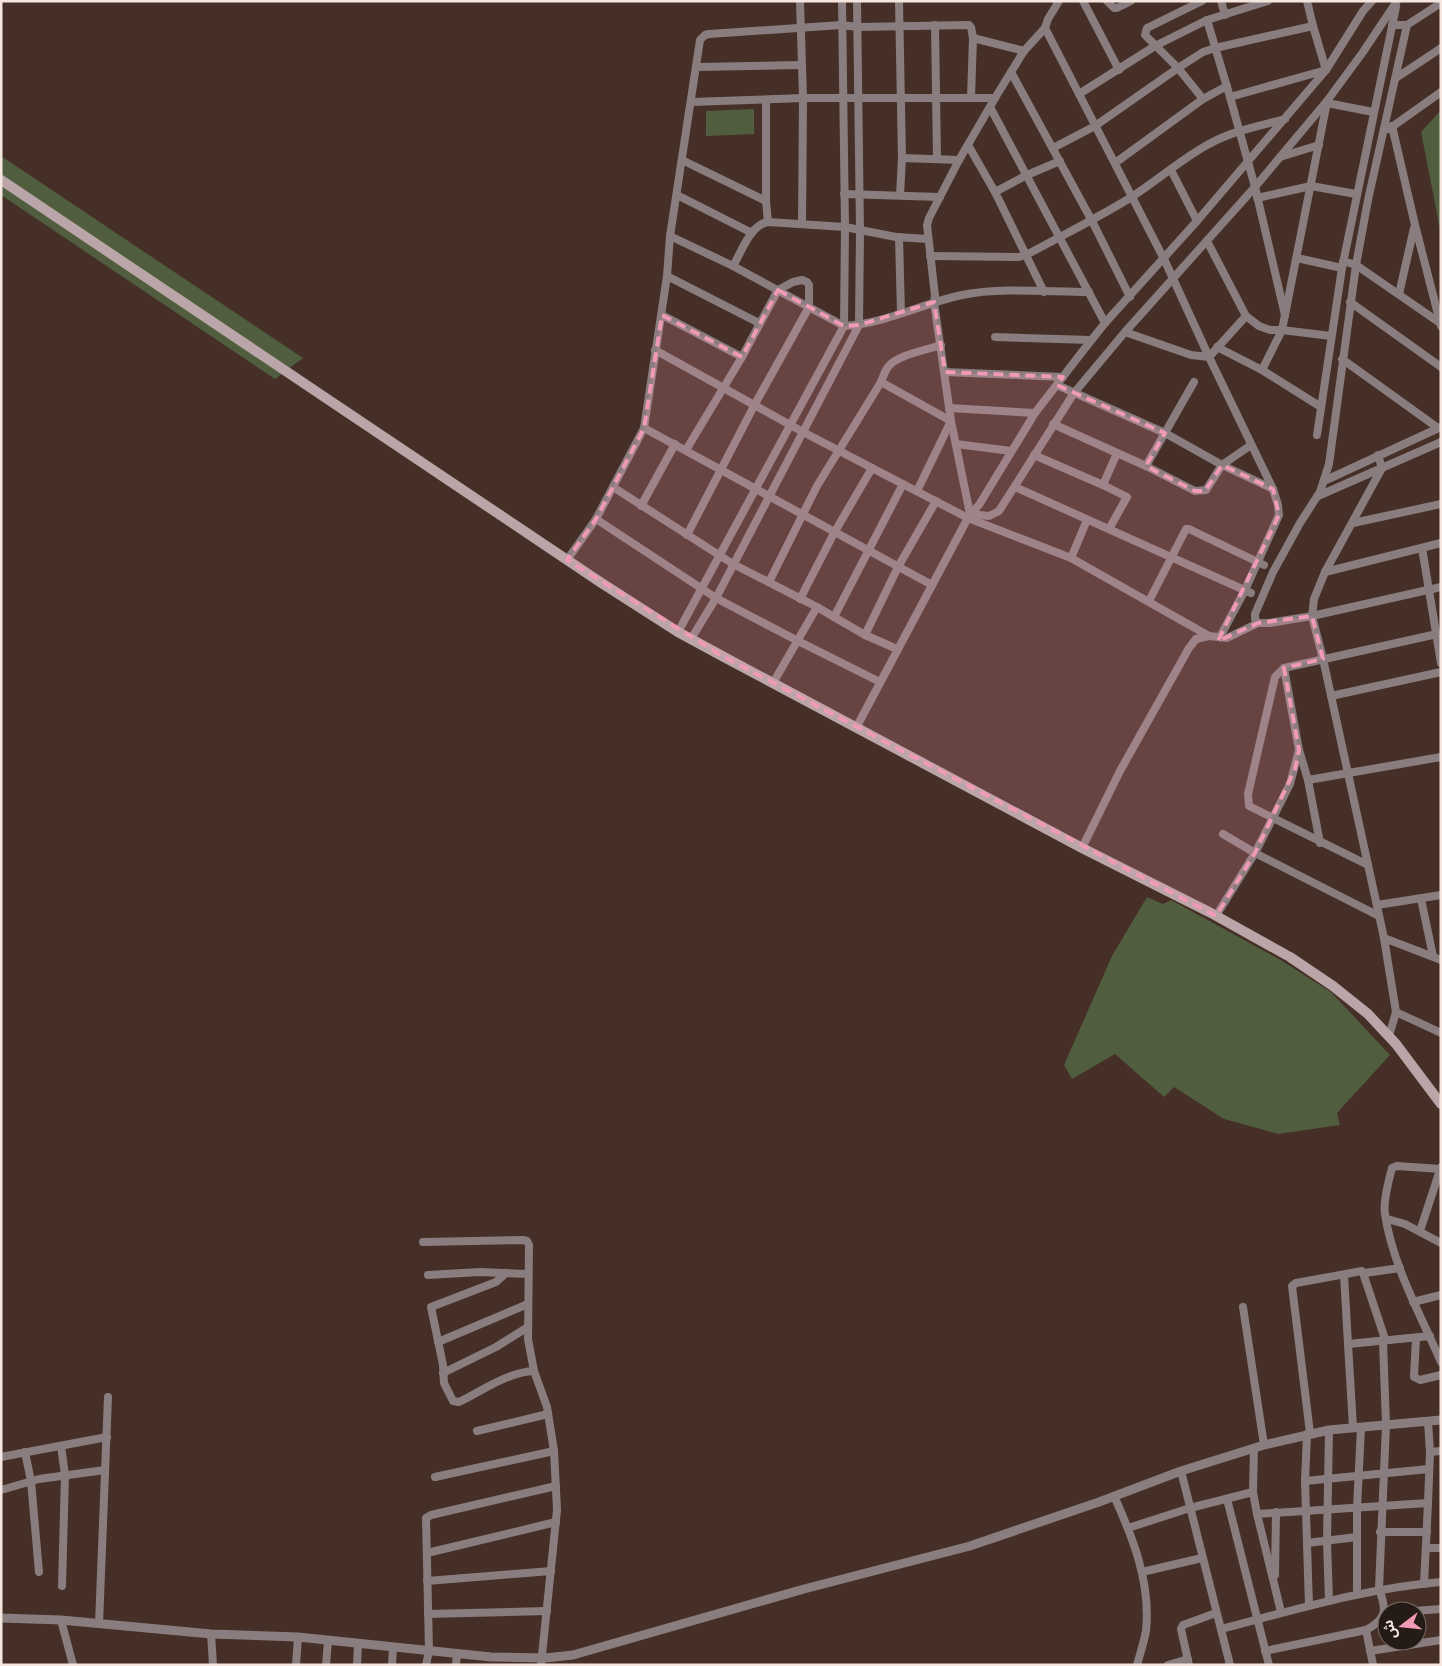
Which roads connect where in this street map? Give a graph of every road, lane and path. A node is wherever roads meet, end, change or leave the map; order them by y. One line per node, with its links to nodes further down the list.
1 (800, 1): 25 (street)
2 (842, 1): 18 (street)
3 (857, 1): 23 (street)
4 (899, 1): 24 (street)
5 (1059, 1): 26 (street)
6 (1083, 1): 35 (street)
7 (1107, 1): 8 (street)
8 (1130, 1)
9 (1202, 1): 28 (street)
10 (1221, 1): 16 (street)
11 (1268, 1): 16 (street)
12 (1307, 1): 22 (street)
13 (1372, 1): 36 (street)
14 (1397, 1): 20 (street); 53 (street)
15 (1441, 3): 21 (street)
16 (1225, 15): 17 (street)
17 (1207, 20): 28 (street); 29 (street)
18 (841, 25): 23 (street); 25 (street); 44 (street)
19 (935, 25): 24 (street); 27 (street); 46 (street)
20 (1392, 25): 21 (street); 55 (street)
21 (1408, 25): 38 (street)
22 (1313, 26): 29 (street); 36 (street)
23 (858, 27): 24 (street); 45 (street)
24 (900, 27): 49 (street)
25 (801, 28): 32 (street); 33 (street)
26 (1044, 28): 31 (street); 41 (street)
27 (973, 38): 31 (street); 47 (street)
28 (1155, 46): 34 (street); 35 (street)
29 (1215, 48): 34 (street); 39 (street)
30 (1441, 48): 38 (street)
31 (1024, 51): 37 (street)
32 (801, 65): 33 (street); 43 (street)
33 (697, 67): 52 (street)
34 (1178, 68): 50 (street); 57 (street)
35 (1119, 70): 41 (street)
36 (1326, 70): 42 (street); 56 (street)
37 (1011, 72): 48 (street); 63 (street)
38 (1396, 78): 60 (street)
39 (1227, 86): 42 (street); 50 (street)
40 (1441, 92): 58 (street)
41 (1079, 94): 57 (street)
42 (1230, 96): 59 (street)
43 (803, 98): 44 (street); 51 (street); 90 (street)
44 (842, 98): 45 (street); 78 (street)
45 (858, 98): 49 (street); 80 (street)
46 (936, 98): 47 (street); 49 (street); 66 (street)
47 (971, 98): 48 (street)
48 (995, 98): 54 (street)
49 (900, 99): 65 (street)
50 (1203, 99): 71 (street)
51 (766, 100): 52 (street); 86 (street)
52 (691, 102): 67 (street)
53 (1327, 102): 55 (street); 62 (street); 64 (street)
54 (990, 107): 61 (street); 73 (street)
55 (1373, 112): 79 (street)
56 (1285, 119): 59 (street); 70 (street)
57 (1095, 126): 63 (street); 71 (street)
58 (1392, 126): 60 (street); 91 (street)
59 (1240, 131): 70 (street); 72 (street)
60 (1384, 133): 106 (street)
61 (968, 145): 68 (street); 77 (street)
62 (1319, 146): 64 (street); 75 (street)
63 (1053, 148): 69 (street)
64 (1280, 157): 76 (street)
65 (902, 158): 66 (street); 81 (street)
66 (936, 159): 68 (street)
67 (682, 160): 82 (street); 86 (street)
68 (959, 160): 83 (street)
69 (1060, 161): 73 (street); 87 (street)
70 (1248, 162): 76 (street); 88 (street)
71 (1115, 164): 84 (street)
72 (1171, 170): 84 (street); 88 (street)
73 (1027, 175): 77 (street); 96 (street)
74 (1, 180): 200 (main road)
75 (1312, 186): 79 (street); 85 (street); 102 (street)
76 (1254, 188): 85 (street); 99 (street)
77 (995, 192): 100 (street)
78 (844, 194): 80 (street); 92 (street)
79 (1356, 194): 104 (street)
80 (860, 195): 81 (street); 93 (street)
81 (900, 195): 83 (street)
82 (677, 196): 94 (street); 95 (street)
83 (940, 197): 98 (street)
84 (1132, 197): 87 (street); 103 (street)
85 (1257, 198): 119 (street)
86 (766, 201): 89 (street)
87 (1092, 221): 96 (street); 113 (street)
88 (1197, 221): 103 (street)
89 (768, 222): 90 (street); 94 (street)
90 (802, 224): 92 (street)
91 (1415, 225): 112 (street); 123 (street)
92 (845, 227): 93 (street); 124 (street)
93 (860, 230): 97 (street); 125 (street)
94 (752, 233): 105 (street)
95 (670, 236): 105 (street); 107 (street)
96 (1060, 236): 100 (street); 111 (street)
97 (899, 237): 98 (street); 117 (street)
98 (928, 239): 101 (street)
99 (1208, 241): 108 (street); 120 (street)
100 (1026, 255): 101 (street); 110 (street)
101 (930, 256): 114 (street)
102 (1297, 258): 104 (street); 119 (street)
103 (1164, 259): 108 (street); 113 (street)
104 (1342, 265): 106 (street); 129 (street)
105 (734, 266): 109 (street)
106 (1356, 266): 112 (street); 115 (street)
107 (667, 276): 118 (street); 121 (street)
108 (1173, 279): 127 (street); 135 (street)
109 (778, 290): 116 (street); 116 (street); 121 (street)
110 (1044, 292): 111 (street); 114 (street)
111 (1089, 292): 122 (street)
112 (1399, 294): 123 (street)
113 (1130, 297): 122 (street)
114 (934, 302): 117 (street); 131 (street)
115 (1350, 302): 136 (street); 137 (street)
116 (810, 307): 124 (street); 146 (street)
117 (902, 313): 125 (street)
118 (662, 315): 133 (street); 134 (street)
119 (1285, 315): 126 (street)
120 (1246, 316): 126 (street); 132 (street)
121 (759, 323): 134 (street)
122 (1105, 323): 130 (street)
123 (1440, 325)
124 (844, 326): 125 (street); 152 (street)
125 (859, 326): 155 (street)
126 (1282, 330): 129 (street); 138 (street)
127 (1125, 332): 135 (street); 145 (street)
128 (995, 336): 130 (street)
129 (1331, 336): 147 (street)
130 (1092, 340): 140 (street)
131 (941, 346): 139 (street); 141 (street)
132 (1217, 347): 135 (street); 138 (street)
133 (655, 350): 144 (street); 153 (street)
134 (742, 357): 144 (street)
135 (1209, 357): 161 (street)
136 (1342, 359): 154 (street); 173 (street)
137 (1441, 367)
138 (1262, 370): 147 (street)
139 (945, 372): 140 (street); 148 (street)
140 (1063, 377): 143 (street)
141 (881, 382): 150 (street); 163 (street)
142 (1194, 382): 156 (street)
143 (1057, 384): 145 (street); 149 (street)
144 (724, 389): 146 (street); 162 (street)
145 (1074, 393): 151 (street); 156 (street)
146 (755, 404): 152 (street); 172 (street)
147 (1321, 407): 157 (street)
148 (949, 408): 149 (street); 150 (street)
149 (1035, 413): 164 (street)
150 (951, 421): 160 (street); 180 (street)
151 (1053, 424): 165 (street); 166 (street)
152 (790, 425): 155 (street); 179 (street)
153 (644, 428): 159 (street); 176 (street)
154 (1440, 428): 167 (street)
155 (803, 432): 163 (street); 182 (street)
156 (1165, 433): 168 (street); 169 (street)
157 (1317, 436)
158 (1441, 442): 171 (street)
159 (675, 444): 162 (street); 185 (street)
160 (956, 444): 164 (street); 187 (street)
161 (1251, 445): 168 (street); 178 (street)
162 (686, 450): 172 (street)
163 (838, 450): 170 (street); 186 (street)
164 (1011, 451): 187 (street)
165 (1117, 453): 169 (street); 175 (street)
166 (1034, 455): 175 (street); 177 (street)
167 (1378, 455): 171 (street); 173 (street)
168 (1222, 465): 169 (street); 178 (street)
169 (1146, 466)
170 (872, 468): 174 (street); 192 (street)
171 (1382, 468): 181 (street); 190 (street)
172 (720, 470): 179 (street); 193 (street)
173 (1324, 481): 181 (street)
174 (903, 484): 180 (street); 196 (street)
175 (1103, 485): 191 (street)
176 (613, 487): 185 (street); 188 (street)
177 (1014, 487): 187 (street); 189 (street)
178 (1273, 489): 201 (street)
179 (755, 490): 182 (street); 197 (street)
180 (917, 491): 183 (street)
181 (1318, 496): 217 (street)
182 (768, 497): 186 (street); 202 (street)
183 (936, 501): 187 (street); 203 (street)
184 (1441, 504): 190 (street)
185 (641, 506): 193 (street)
186 (802, 515): 192 (street); 205 (street)
187 (969, 516): 199 (street); 206 (street)
188 (596, 519): 200 (street); 208 (street)
189 (1087, 520): 191 (street); 199 (street)
190 (1353, 523): 204 (street)
191 (1109, 529): 198 (street)
192 (834, 533): 196 (street); 212 (street)
193 (687, 535): 197 (street)
194 (1441, 544): 195 (street)
195 (1422, 548): 204 (street); 209 (street)
196 (868, 551): 203 (street); 216 (street)
197 (720, 556): 202 (street); 208 (street)
198 (1172, 557): 201 (street); 210 (street); 213 (street)
199 (1072, 558): 213 (street)
200 (567, 560): 218 (main road)
201 (1261, 563): 210 (street)
202 (733, 564): 205 (street); 211 (street)
203 (898, 567): 206 (street); 220 (street)
204 (1325, 572): 215 (street)
205 (769, 582): 212 (street)
206 (932, 585): 225 (street)
207 (1441, 587): 209 (street)
208 (703, 590): 211 (street); 218 (street)
209 (1429, 590): 215 (street); 219 (street)
210 (1248, 592): 222 (street)
211 (716, 598): 223 (street); 224 (street)
212 (800, 599): 214 (street)
213 (1149, 601): 221 (street)
214 (817, 607): 216 (street); 224 (street)
215 (1312, 616): 217 (street); 226 (street)
216 (834, 617): 220 (street)
217 (1258, 623): 222 (street)
218 (678, 632): 223 (main road)
219 (1437, 634): 226 (street); 227 (street)
220 (865, 635): 225 (street)
221 (1209, 636): 222 (street); 241 (street)
222 (1220, 637)
223 (691, 639): 231 (main road)
224 (798, 642): 230 (street); 231 (street)
225 (897, 649): 230 (street)
226 (1323, 658): 228 (street); 232 (street)
227 (1441, 663)
228 (1284, 668): 234 (street); 238 (street)
229 (1441, 672): 232 (street)
230 (880, 682): 233 (street)
231 (773, 684): 233 (main road)
232 (1331, 696): 236 (street)
233 (856, 728): 241 (main road)
234 (1299, 750): 237 (street); 238 (street)
235 (1441, 757): 236 (street)
236 (1348, 773): 237 (street); 243 (street)
237 (1308, 780): 240 (street)
238 (1272, 819): 240 (street); 242 (street)
239 (1223, 834): 242 (street)
240 (1320, 842): 243 (street)
241 (1082, 848): 247 (main road)
242 (1255, 853): 247 (street); 248 (street)
243 (1368, 865): 246 (street)
244 (1441, 895): 245 (street)
245 (1422, 898): 246 (street); 250 (street)
246 (1377, 905): 248 (street)
247 (1216, 916): 253 (main road)
248 (1379, 916): 249 (street)
249 (1384, 938): 250 (street); 251 (street)
250 (1437, 958)
251 (1396, 1012): 252 (street); 253 (street)
252 (1441, 1033)
253 (1389, 1036): 254 (main road)
254 (1441, 1104)
255 (1440, 1168): 256 (street); 257 (street)
256 (1386, 1219): 257 (street); 260 (street)
257 (1420, 1231): 258 (street)
258 (1440, 1240)
259 (423, 1242): 263 (street)
260 (1400, 1268): 262 (street); 267 (street)
261 (506, 1273): 263 (street); 264 (street); 274 (street)
262 (1366, 1273): 265 (street); 273 (street)
263 (528, 1274): 268 (street)
264 (428, 1275)
265 (1344, 1275): 275 (street); 288 (street)
266 (1441, 1295): 267 (street)
267 (1413, 1302): 271 (street)
268 (528, 1304): 270 (street); 274 (street)
269 (1243, 1307): 290 (street)
270 (528, 1327): 277 (street); 278 (street)
271 (1430, 1336): 272 (street); 276 (street)
272 (1416, 1338): 273 (street); 279 (street)
273 (1383, 1341): 275 (street); 284 (street)
274 (438, 1342): 278 (street)
275 (1348, 1344): 285 (street)
276 (1441, 1362)
277 (534, 1371): 278 (street); 281 (street)
278 (443, 1373)
279 (1441, 1375)
280 (108, 1397): 289 (street)
281 (548, 1414): 286 (street); 293 (street)
282 (1441, 1420): 283 (street)
283 (1428, 1422): 284 (street); 296 (street)
284 (1386, 1425): 285 (street); 301 (street)
285 (1357, 1427): 287 (street); 303 (street)
286 (477, 1430)
287 (1329, 1430): 288 (street); 305 (street)
288 (1308, 1434): 290 (street); 307 (street)
289 (107, 1437): 291 (street); 299 (street)
290 (1264, 1445): 292 (street)
291 (61, 1446): 295 (street); 302 (street)
292 (1254, 1448): 300 (street); 310 (street)
293 (554, 1451): 304 (street); 308 (street)
294 (1441, 1451): 296 (street)
295 (25, 1452): 297 (street); 306 (street)
296 (1430, 1452): 298 (street)
297 (1, 1457)
298 (1429, 1469): 301 (street); 313 (street)
299 (105, 1470): 302 (street); 354 (street)
300 (1181, 1472): 311 (street); 315 (street)
301 (1385, 1474): 303 (street); 314 (street)
302 (65, 1476): 306 (street); 338 (street)
303 (1358, 1476): 305 (street); 316 (street)
304 (436, 1477)
305 (1328, 1479): 307 (street); 317 (street)
306 (31, 1481): 309 (street); 333 (street)
307 (1305, 1481): 318 (street)
308 (556, 1486): 321 (street); 330 (street)
309 (1, 1490)
310 (1253, 1492): 312 (street); 320 (street)
311 (1114, 1496): 322 (street); 368 (street)
312 (1227, 1499): 315 (street); 352 (street)
313 (1428, 1503): 314 (street); 324 (street)
314 (1381, 1507): 316 (street); 323 (street)
315 (1190, 1508): 322 (street); 331 (street)
316 (1356, 1508): 317 (street); 325 (street)
317 (1328, 1510): 318 (street); 326 (street)
318 (1305, 1511): 319 (street); 327 (street)
319 (1276, 1512): 320 (street); 339 (street)
320 (1257, 1514): 339 (street)
321 (556, 1522): 330 (street); 332 (street)
322 (1128, 1528): 334 (street)
323 (1380, 1532): 324 (street); 340 (street)
324 (1427, 1532): 328 (street)
325 (1357, 1537): 326 (street); 341 (street)
326 (1327, 1540): 327 (street); 342 (street)
327 (1306, 1543): 344 (street)
328 (1426, 1548): 329 (street); 337 (street)
329 (1441, 1548)
330 (427, 1553): 335 (street)
331 (1202, 1558): 334 (street); 349 (street)
332 (552, 1571): 335 (street); 347 (street)
333 (39, 1572)
334 (1142, 1572): 378 (street)
335 (427, 1580): 350 (street)
336 (1441, 1582): 337 (street)
337 (1424, 1584): 340 (street)
338 (62, 1586)
339 (1275, 1586): 348 (street)
340 (1379, 1589): 341 (street); 343 (street)
341 (1357, 1594): 342 (street)
342 (1330, 1601): 344 (street)
343 (1384, 1601)
344 (1309, 1606): 348 (street)
345 (1441, 1608): 346 (street)
346 (1427, 1610)
347 (546, 1611): 350 (street); 368 (street)
348 (1281, 1612): 352 (street)
349 (1216, 1613): 356 (street); 369 (street)
350 (428, 1614): 364 (street)
351 (1, 1618): 353 (street)
352 (1258, 1619): 356 (street); 365 (street)
353 (61, 1620): 354 (street); 370 (street)
354 (99, 1624): 358 (street)
355 (1377, 1624): 357 (street)
356 (1221, 1629): 380 (street)
357 (1366, 1630): 365 (street); 366 (street)
358 (211, 1634): 359 (street); 371 (street)
359 (298, 1637): 360 (street); 372 (street)
360 (328, 1640): 362 (street); 373 (street)
361 (1441, 1640): 366 (street)
362 (358, 1644): 363 (street); 374 (street)
363 (394, 1647): 364 (street); 375 (street)
364 (429, 1651): 367 (street); 376 (street)
365 (1265, 1651): 381 (street)
366 (1370, 1651): 382 (street)
367 (457, 1654): 368 (street); 377 (street)
368 (541, 1661)
369 (1188, 1662): 379 (street)
370 (73, 1665)
371 (213, 1665)
372 (296, 1665)
373 (326, 1665)
374 (357, 1665)
375 (392, 1665)
376 (426, 1665)
377 (456, 1665)
378 (1136, 1665)
379 (1168, 1665)
380 (1230, 1665)
381 (1269, 1665)
382 (1372, 1665)

